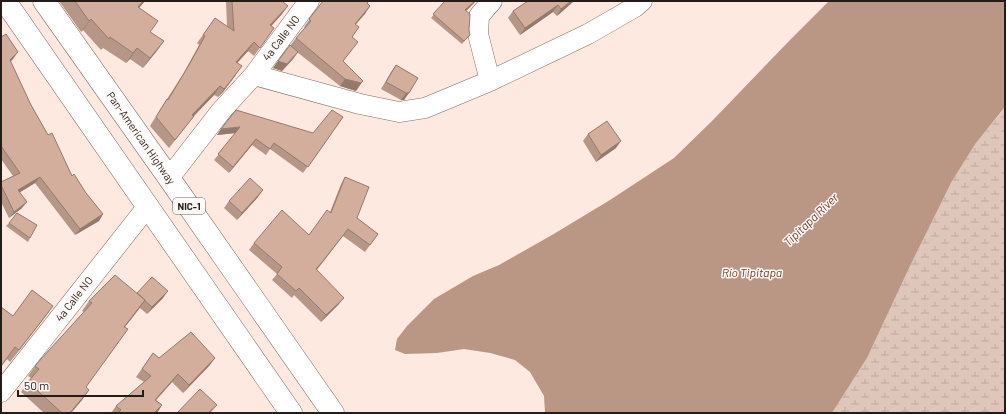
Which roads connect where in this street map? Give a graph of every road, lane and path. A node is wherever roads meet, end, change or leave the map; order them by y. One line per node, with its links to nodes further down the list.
1 (44, 1): 8 (highway, Pan-American Highway / NIC-1)
2 (309, 1): 6 (street, 4a Calle NO)
3 (492, 1): 7 (street)
4 (642, 1): 7 (street)
5 (6, 10): 9 (highway, NIC-1)
6 (254, 75): 7 (street); 8 (street, 4a Calle NO)
7 (490, 81)
8 (169, 178): 12 (highway, Pan-American Highway / NIC-1)
9 (148, 206): 10 (street, 4a Calle NO); 11 (highway, NIC-1)
10 (1, 392)
11 (291, 413)
12 (333, 413)

